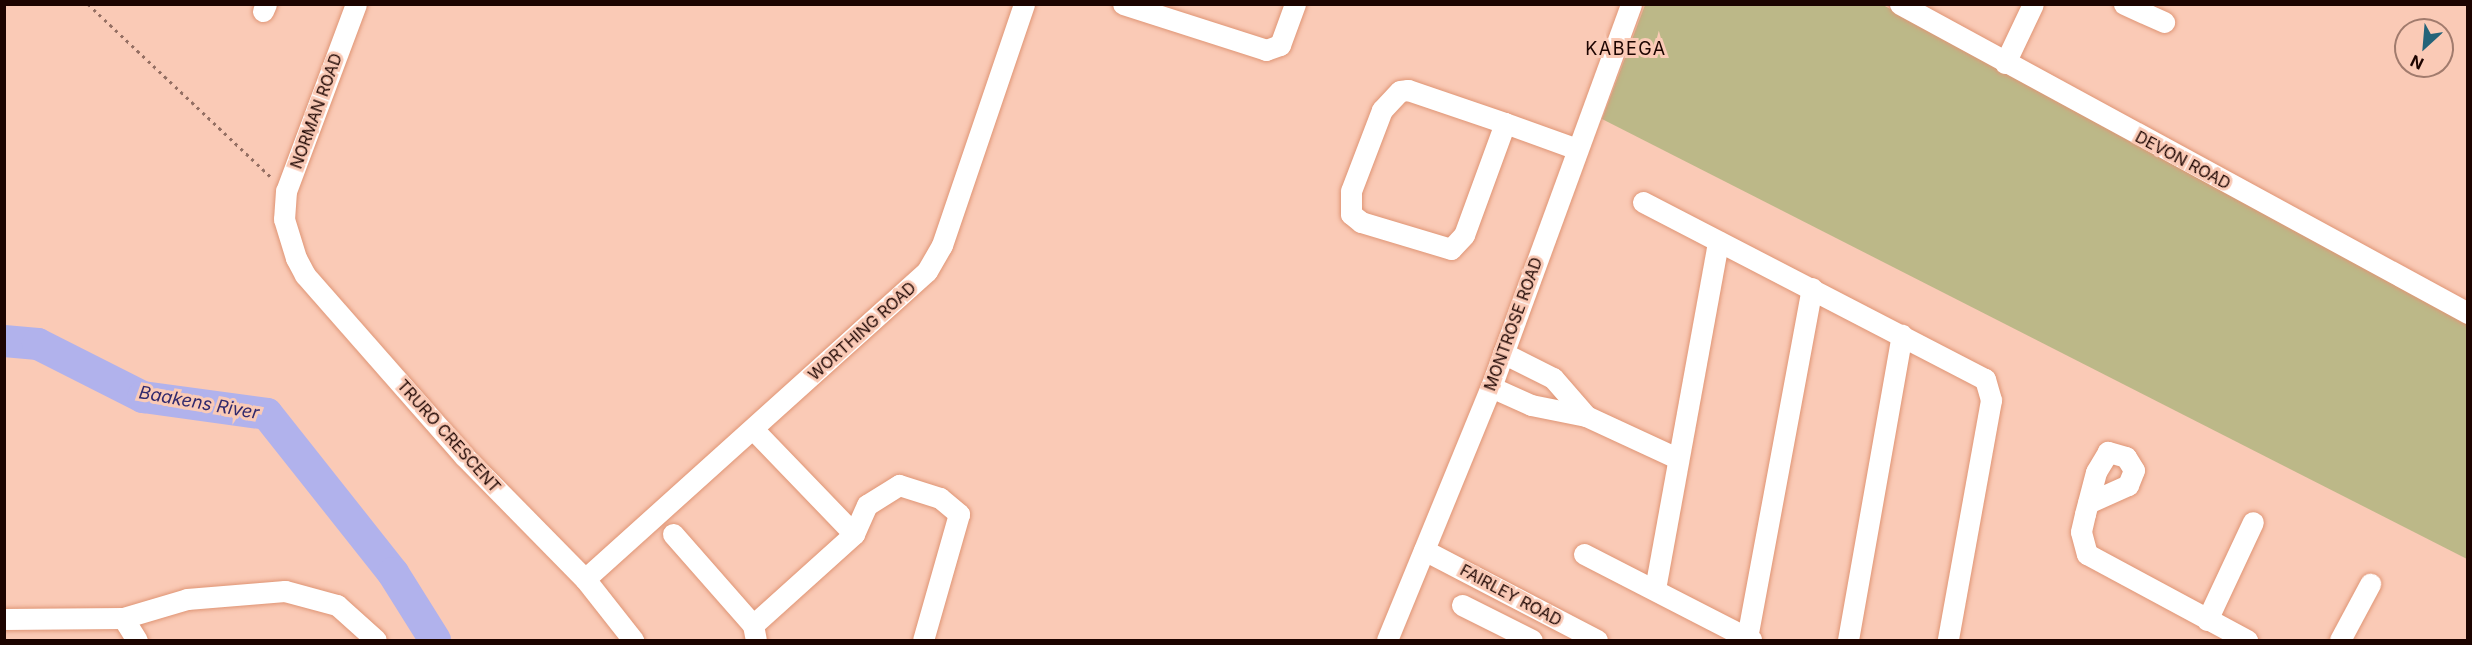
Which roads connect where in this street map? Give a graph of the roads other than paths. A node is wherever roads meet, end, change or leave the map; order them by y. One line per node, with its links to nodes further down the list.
1 (356, 4): 14 (street, NORMAN ROAD)
2 (1024, 4): 22 (street, WORTHING ROAD)
3 (1123, 4): 4 (street)
4 (1295, 4)
5 (1631, 4): 12 (street, MONTROSE ROAD)
6 (1900, 4): 10 (street, DEVON ROAD)
7 (2033, 4): 10 (street)
8 (2124, 4): 9 (street)
9 (2164, 22)
10 (2005, 63): 17 (street, DEVON ROAD)
11 (1505, 123): 11 (street); 12 (street)
12 (1577, 149): 19 (street, MONTROSE ROAD)
13 (1643, 202): 15 (street)
14 (284, 219): 30 (street, TRURO CRESCENT)
15 (1718, 242): 16 (street); 23 (street)
16 (1812, 288): 18 (street); 38 (street)
17 (2468, 313)
18 (1902, 335): 46 (street); 47 (street)
19 (1503, 353): 20 (street, MONTROSE ROAD); 21 (street)
20 (1491, 387): 21 (street); 28 (street, MONTROSE ROAD)
21 (1587, 416): 23 (street)
22 (755, 430): 27 (street); 30 (street, WORTHING ROAD)
23 (1677, 458): 32 (street)
24 (2088, 503): 36 (street)
25 (2253, 522): 36 (street)
26 (672, 534): 37 (street)
27 (854, 534): 37 (street); 42 (street)
28 (1424, 550): 43 (street, MONTROSE ROAD); 45 (street, FAIRLEY ROAD)
29 (1584, 554): 32 (street)
30 (585, 579): 41 (street, TRURO CRESCENT)
31 (2370, 584): 49 (street)
32 (1655, 590): 38 (street)
33 (1462, 605): 44 (street)
34 (123, 618): 35 (street); 39 (street); 40 (street)
35 (4, 619)
36 (2207, 620): 48 (street)
37 (755, 633)
38 (1749, 639)
39 (137, 640)
40 (376, 640)
41 (633, 640)
42 (923, 640)
43 (1388, 640)
44 (1532, 640)
45 (1597, 640)
46 (1848, 640)
47 (1948, 640)
48 (2247, 640)
49 (2340, 640)

